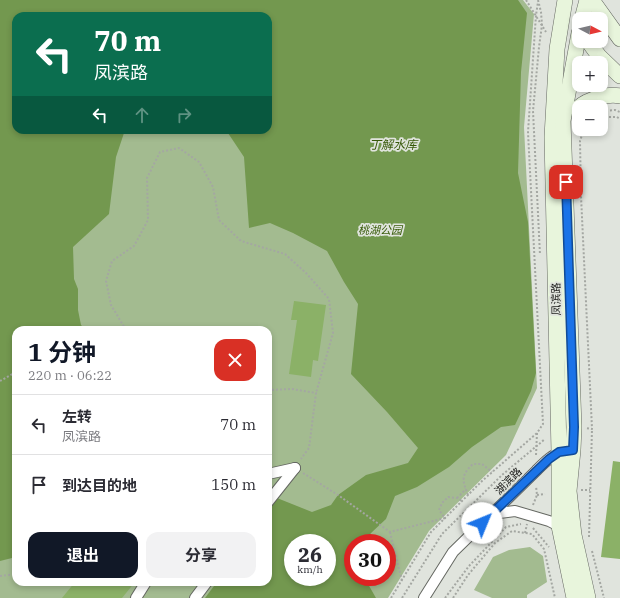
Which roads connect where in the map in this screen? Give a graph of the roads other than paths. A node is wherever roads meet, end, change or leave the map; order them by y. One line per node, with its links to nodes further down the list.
1 (562, 3): 3 (street); 12 (street, 凤滨路)
2 (586, 7): 4 (street)
3 (572, 18)
4 (620, 39)
5 (576, 48): 11 (street, 凤滨路)
6 (593, 48): 7 (street)
7 (620, 76)
8 (620, 96): 9 (street)
9 (592, 100)
10 (572, 113): 11 (street)
11 (563, 121): 12 (street, 凤滨路)
12 (566, 451): 15 (street, 湖滨路); 16 (street, 凤滨路); 23 (street, 凤滨路)
13 (272, 473): 14 (street)
14 (272, 497)
15 (492, 514): 16 (street); 21 (street, 湖滨路)
16 (559, 526): 22 (street, 凤滨路)
17 (144, 586): 19 (street)
18 (204, 586): 20 (street)
19 (136, 598)
20 (195, 598)
21 (424, 598)
22 (574, 598)
23 (588, 598)

